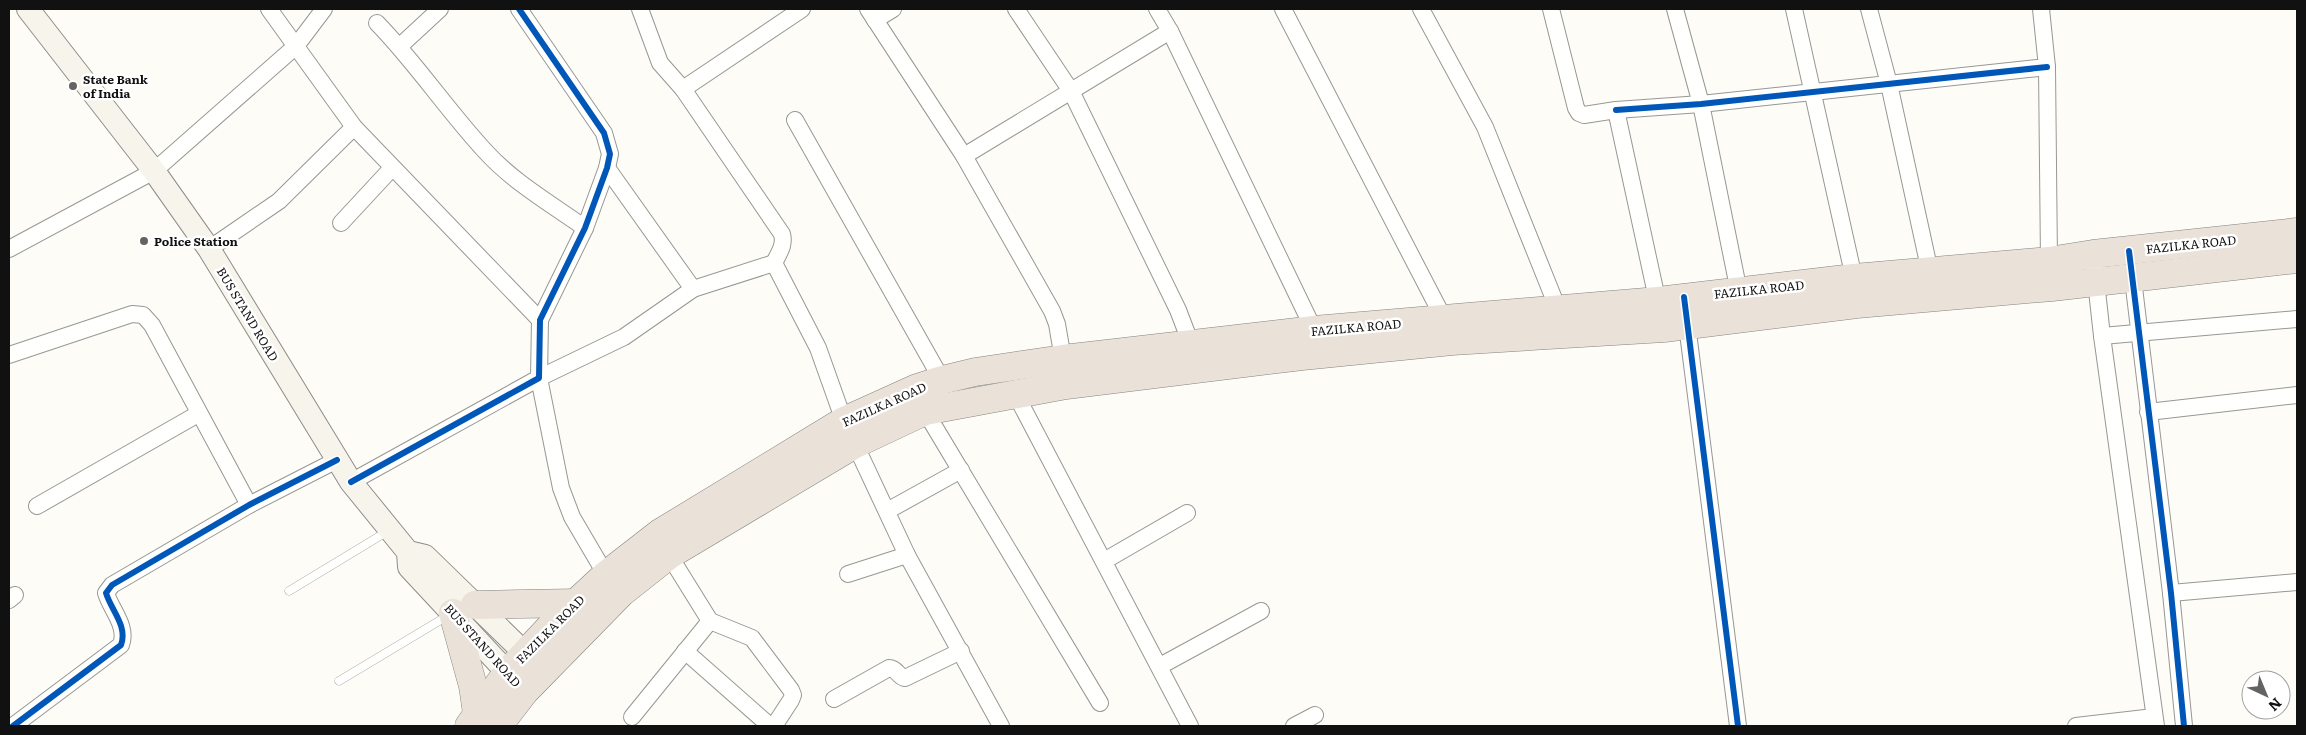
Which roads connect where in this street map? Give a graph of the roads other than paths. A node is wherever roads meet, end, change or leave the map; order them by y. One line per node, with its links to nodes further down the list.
1 (28, 9): 35 (main road, BUS STAND ROAD)
2 (269, 9): 21 (street)
3 (324, 9): 21 (street)
4 (440, 9): 22 (street)
5 (519, 9): 34 (street)
6 (640, 9): 25 (street)
7 (802, 9): 25 (street)
8 (893, 9): 18 (street)
9 (1016, 9): 26 (street)
10 (1157, 9): 20 (street)
11 (1283, 9): 54 (street)
12 (1421, 9): 51 (street)
13 (1551, 9): 29 (street)
14 (1675, 9): 28 (street)
15 (1794, 9): 27 (street)
16 (1869, 9): 24 (street)
17 (2041, 9): 23 (street)
18 (872, 14): 32 (street)
19 (377, 22): 22 (street)
20 (1170, 31): 26 (street); 56 (street)
21 (296, 46): 31 (street); 35 (street)
22 (400, 46): 37 (street)
23 (2046, 67): 24 (street); 43 (street)
24 (1888, 84): 27 (street); 46 (street)
25 (683, 89): 44 (street)
26 (1070, 92): 32 (street); 59 (street)
27 (1814, 92): 28 (street); 47 (street)
28 (1701, 104): 29 (street); 50 (street)
29 (1616, 110): 52 (street)
30 (795, 120): 63 (street)
31 (354, 127): 33 (street); 40 (street)
32 (964, 156): 61 (street)
33 (392, 168): 36 (street); 55 (street)
34 (607, 168): 37 (street); 49 (street)
35 (154, 171): 39 (street); 40 (main road, BUS STAND ROAD)
36 (341, 223)
37 (585, 228): 55 (street)
38 (2297, 232): 45 (highway, FAZILKA ROAD)
39 (9, 249)
40 (209, 250): 70 (main road, BUS STAND ROAD)
41 (2093, 254): 43 (highway, FAZILKA ROAD); 45 (highway, FAZILKA ROAD); 48 (street)
42 (2297, 259): 45 (highway, FAZILKA ROAD)
43 (2049, 261): 46 (highway, FAZILKA ROAD)
44 (774, 263): 49 (street); 69 (street)
45 (2131, 264): 48 (highway, FAZILKA ROAD); 57 (street)
46 (1930, 272): 47 (highway, FAZILKA ROAD)
47 (1854, 278): 50 (highway, FAZILKA ROAD)
48 (2096, 282): 52 (highway, FAZILKA ROAD); 58 (street)
49 (693, 289): 62 (street)
50 (1739, 292): 52 (highway, FAZILKA ROAD)
51 (1558, 309): 52 (highway, FAZILKA ROAD); 54 (highway, FAZILKA ROAD)
52 (1673, 312): 64 (highway, FAZILKA ROAD); 108 (street)
53 (2297, 318): 57 (street)
54 (1444, 319): 56 (highway, FAZILKA ROAD)
55 (540, 320): 62 (street)
56 (1314, 330): 59 (highway, FAZILKA ROAD)
57 (2139, 334): 58 (street); 67 (street)
58 (2102, 336): 101 (street)
59 (1191, 344): 61 (highway, FAZILKA ROAD)
60 (9, 355): 68 (street)
61 (1063, 359): 63 (highway, FAZILKA ROAD)
62 (539, 378): 72 (street); 82 (street)
63 (942, 380): 69 (highway, FAZILKA ROAD)
64 (1015, 393): 66 (highway, FAZILKA ROAD); 80 (street)
65 (2297, 395): 67 (street)
66 (925, 411): 69 (highway, FAZILKA ROAD); 71 (street)
67 (2148, 412): 85 (street)
68 (198, 414): 73 (street); 74 (street)
69 (850, 432): 75 (street); 78 (highway, FAZILKA ROAD); 82 (highway, FAZILKA ROAD)
70 (337, 460): 72 (main road, BUS STAND ROAD); 73 (street)
71 (961, 470): 75 (street); 96 (street)
72 (351, 482): 77 (main road, BUS STAND ROAD)
73 (249, 505): 103 (street)
74 (36, 506)
75 (887, 511): 79 (street)
76 (1187, 513): 80 (street)
77 (390, 530): 84 (lane); 87 (main road, BUS STAND ROAD)
78 (669, 555): 89 (street); 93 (highway, FAZILKA ROAD)
79 (907, 555): 81 (street); 91 (street)
80 (1104, 561): 92 (street)
81 (848, 574)
82 (606, 575): 86 (highway, FAZILKA ROAD)
83 (2297, 582): 85 (street)
84 (290, 591)
85 (2171, 593): 110 (street)
86 (576, 603): 87 (highway); 93 (highway, FAZILKA ROAD)
87 (464, 609): 93 (main road, BUS STAND ROAD); 94 (lane); 100 (highway)
88 (1261, 611): 92 (street)
89 (710, 621): 90 (street); 105 (street)
90 (685, 651): 98 (street); 104 (street)
91 (961, 651): 95 (street); 106 (street)
92 (1160, 666): 102 (street)
93 (525, 672): 100 (highway)
94 (339, 681)
95 (834, 698)
96 (1100, 703)
97 (1316, 715): 107 (street)
98 (632, 717)
99 (9, 719): 103 (street)
100 (481, 722)
101 (2155, 722): 109 (street)
102 (1183, 724)
103 (14, 726)
104 (770, 726)
105 (774, 726)
106 (1001, 726)
107 (1294, 726)
108 (1738, 726)
109 (2076, 726)
110 (2184, 726)

